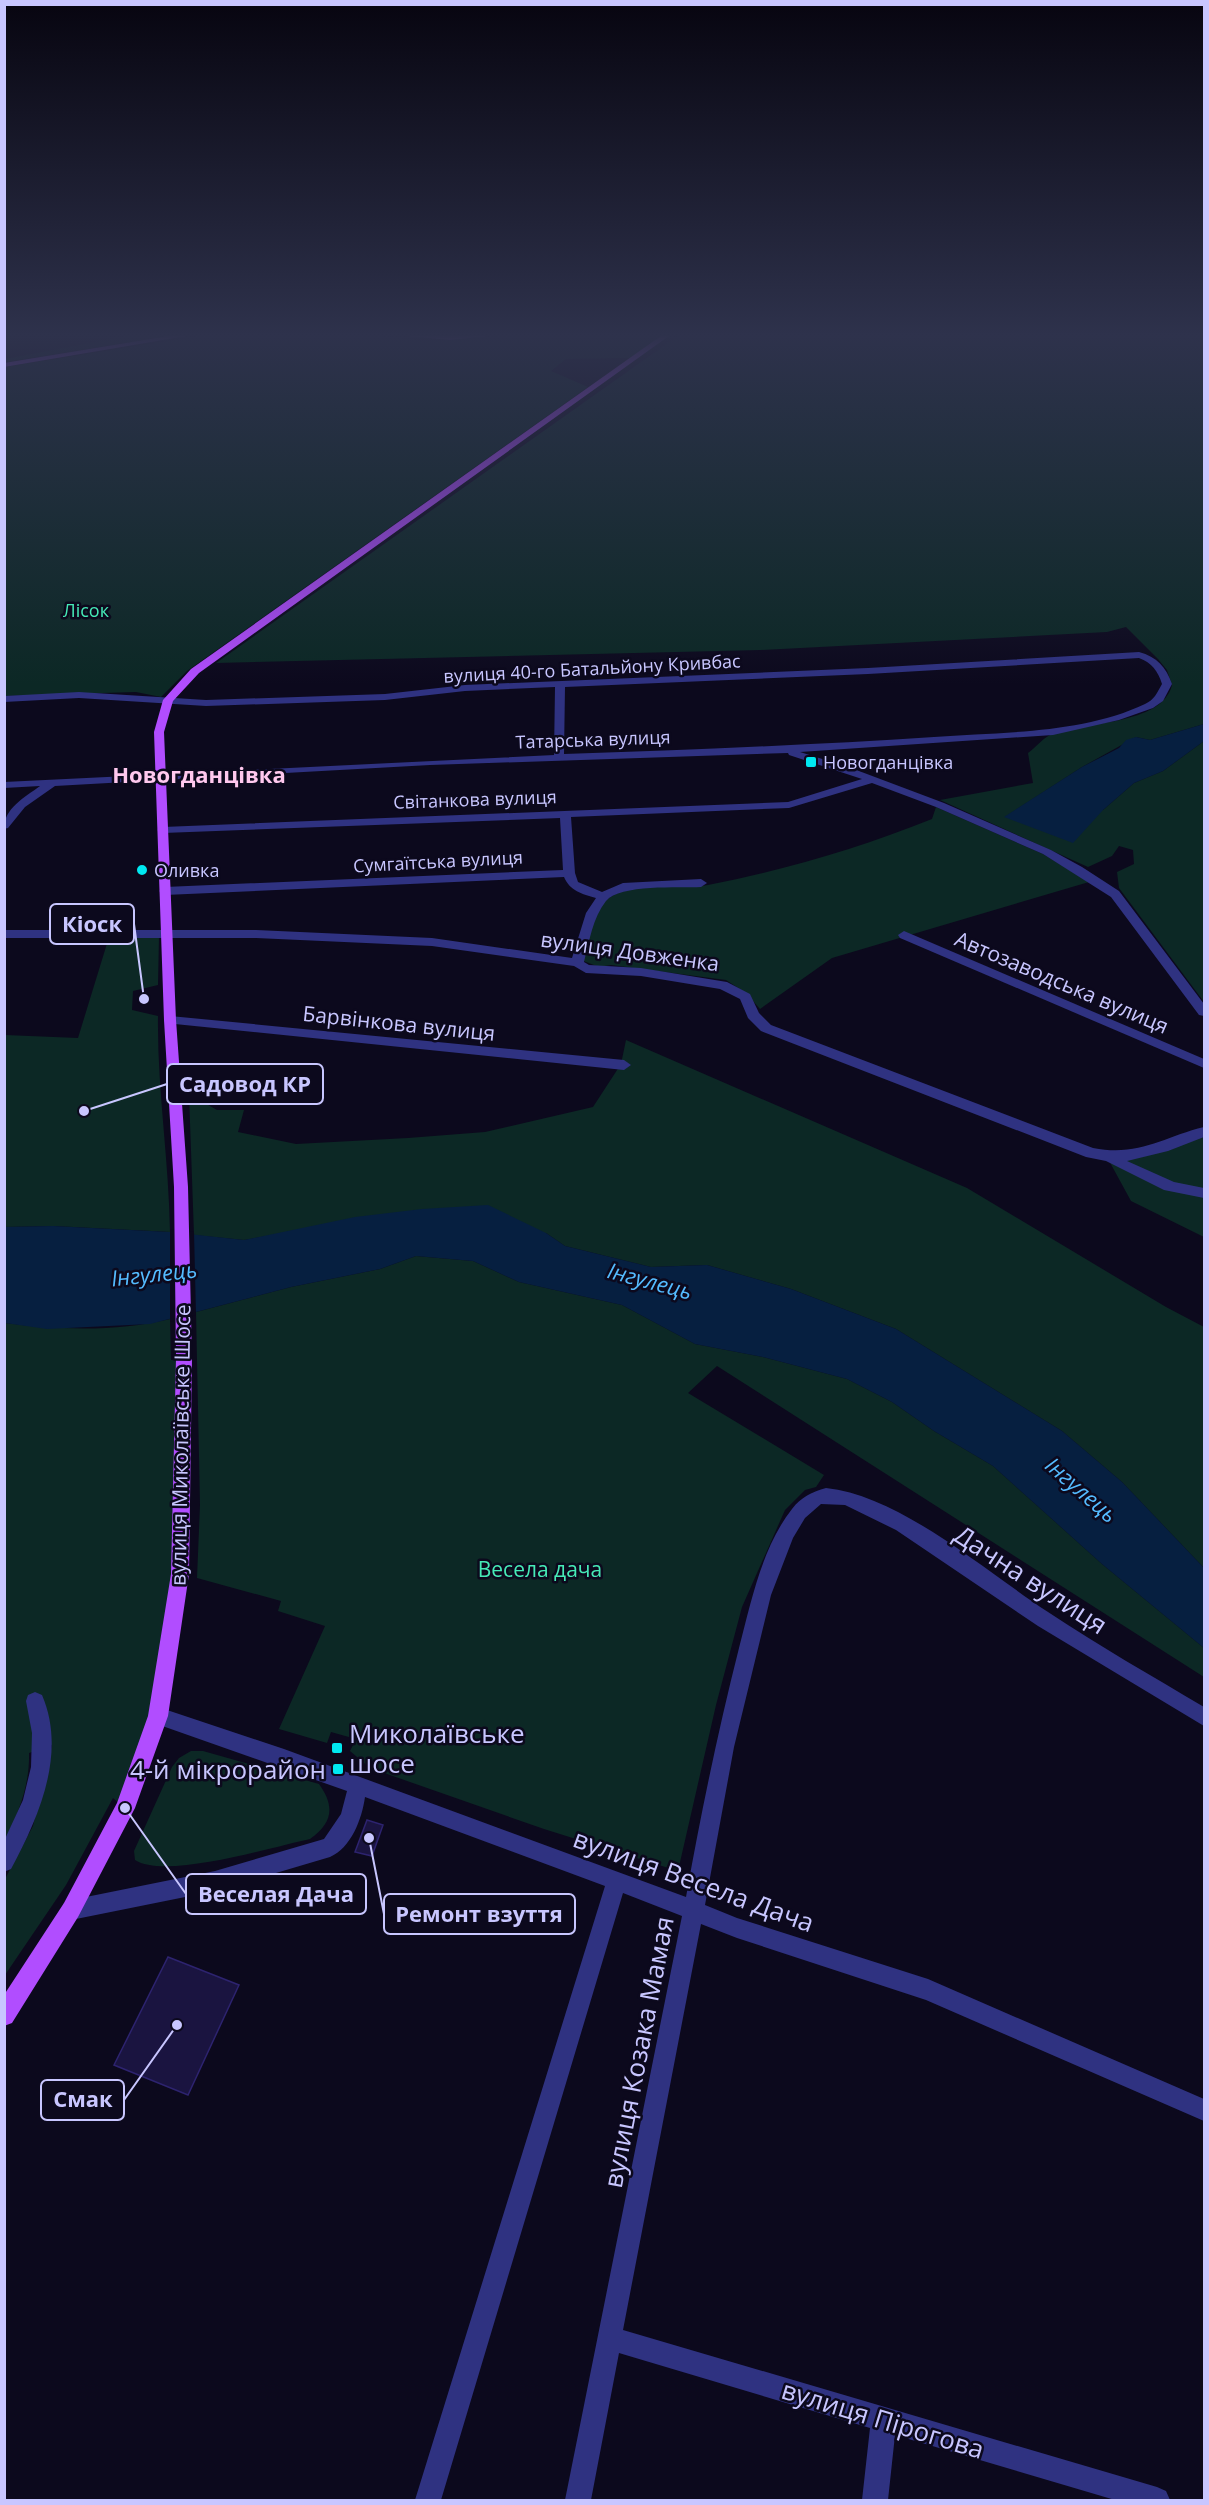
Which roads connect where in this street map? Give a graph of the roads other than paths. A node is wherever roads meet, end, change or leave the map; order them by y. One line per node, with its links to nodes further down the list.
1 (506, 450): 5 (main road, вулиця Миколаївське Шосе)
2 (1167, 684): 3 (street, вулиця 40-го Батальйону Кривбас); 6 (street, Татарська вулиця)
3 (560, 686): 5 (street, вулиця 40-го Батальйону Кривбас); 7 (street)
4 (4, 699): 5 (street, вулиця 40-го Батальйону Кривбас)
5 (168, 700): 8 (main road, вулиця Миколаївське Шосе)
6 (779, 750): 7 (street, Татарська вулиця); 9 (street)
7 (559, 757): 8 (street, Татарська вулиця)
8 (161, 776): 10 (street, Татарська вулиця); 14 (main road, вулиця Миколаївське Шосе)
9 (872, 780): 12 (street, Світанкова вулиця); 23 (street)
10 (53, 782): 11 (street, Татарська вулиця); 13 (street)
11 (4, 785)
12 (565, 813): 14 (street, Світанкова вулиця); 15 (street)
13 (4, 826)
14 (163, 830): 17 (main road, вулиця Миколаївське Шосе)
15 (569, 873): 17 (street, Сумгаїтська вулиця); 18 (street)
16 (701, 883): 18 (street)
17 (165, 891): 19 (main road, вулиця Миколаївське Шосе)
18 (603, 896): 22 (street)
19 (167, 933): 20 (street, вулиця Довженка); 22 (street, вулиця Довженка); 24 (main road, вулиця Миколаївське Шосе)
20 (4, 934)
21 (903, 935): 25 (street, Автозаводська вулиця)
22 (577, 963): 28 (street, вулиця Довженка)
23 (1204, 1012)
24 (170, 1020): 26 (street, Барвінкова вулиця); 32 (main road, вулиця Миколаївське Шосе)
25 (1204, 1064)
26 (624, 1065)
27 (1204, 1132): 28 (street, вулиця Довженка)
28 (1107, 1157): 29 (street)
29 (1204, 1193)
30 (825, 1495): 33 (street, Дачна вулиця); 38 (street, вулиця Козака Мамая)
31 (35, 1701): 35 (street)
32 (158, 1716): 34 (street, вулиця Весела Дача); 37 (main road, вулиця Миколаївське Шосе)
33 (1204, 1717)
34 (357, 1785): 36 (street, вулиця Весела Дача); 37 (street)
35 (4, 1862)
36 (617, 1881): 38 (street, вулиця Весела Дача); 43 (street)
37 (71, 1910): 39 (main road, вулиця Миколаївське Шосе)
38 (694, 1910): 40 (street, вулиця Весела Дача); 41 (street, вулиця Козака Мамая)
39 (4, 2015)
40 (1204, 2110)
41 (609, 2338): 42 (street, вулиця Пірогова); 44 (street, вулиця Козака Мамая)
42 (884, 2419): 45 (street); 46 (street, вулиця Пірогова)
43 (428, 2500)
44 (578, 2500)
45 (875, 2500)
46 (1157, 2500)

